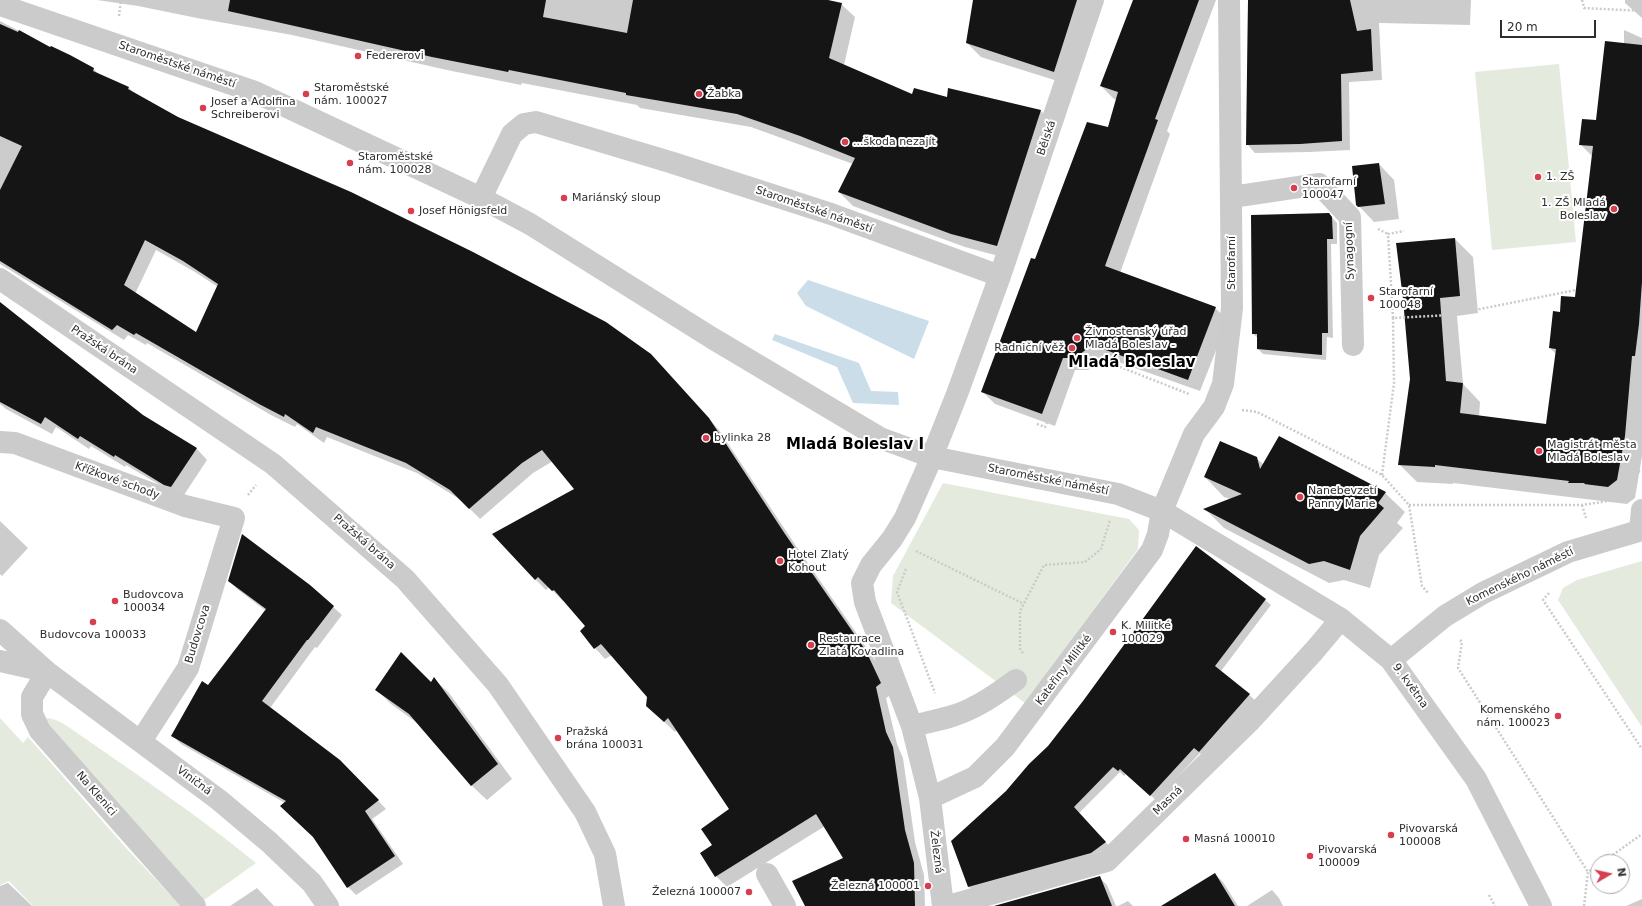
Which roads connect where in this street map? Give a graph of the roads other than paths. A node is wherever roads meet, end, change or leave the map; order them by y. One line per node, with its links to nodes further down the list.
1 (1093, 0): 6 (street, Bělská)
2 (1229, 0): 4 (street, Starofarní)
3 (0, 5): 5 (street, Staroměstské náměstí)
4 (1232, 197): 8 (street, Synagogní); 11 (street, Starofarní)
5 (481, 198): 6 (street, Staroměstské náměstí); 10 (street, Staroměstské náměstí)
6 (1000, 276): 10 (street)
7 (0, 279): 27 (street, Pražská brána)
8 (1353, 345)
9 (0, 442): 12 (street, Křížkové schody)
10 (932, 457): 11 (street, Staroměstské náměstí); 20 (street, Železná)
11 (1162, 511): 14 (street, 9. května); 22 (street, Kateřiny Militké)
12 (234, 518): 21 (street, Budovcova)
13 (1641, 524): 16 (street, Komenského náměstí)
14 (1341, 619): 16 (street, 9. května); 30 (street, Masná)
15 (0, 630): 18 (street, Viničná)
16 (1391, 660): 24 (street, 9. května)
17 (0, 662): 18 (street, Viničná)
18 (47, 672): 21 (street, Viničná); 25 (street, Na Klenici)
19 (1016, 680): 20 (street)
20 (912, 726): 22 (street, Železná)
21 (141, 741): 26 (street, Viničná)
22 (930, 798): 29 (street, Železná)
23 (767, 874): 28 (street)
24 (1536, 904)
25 (195, 906)
26 (328, 906)
27 (614, 906)
28 (785, 906)
29 (943, 906)
30 (948, 906)

